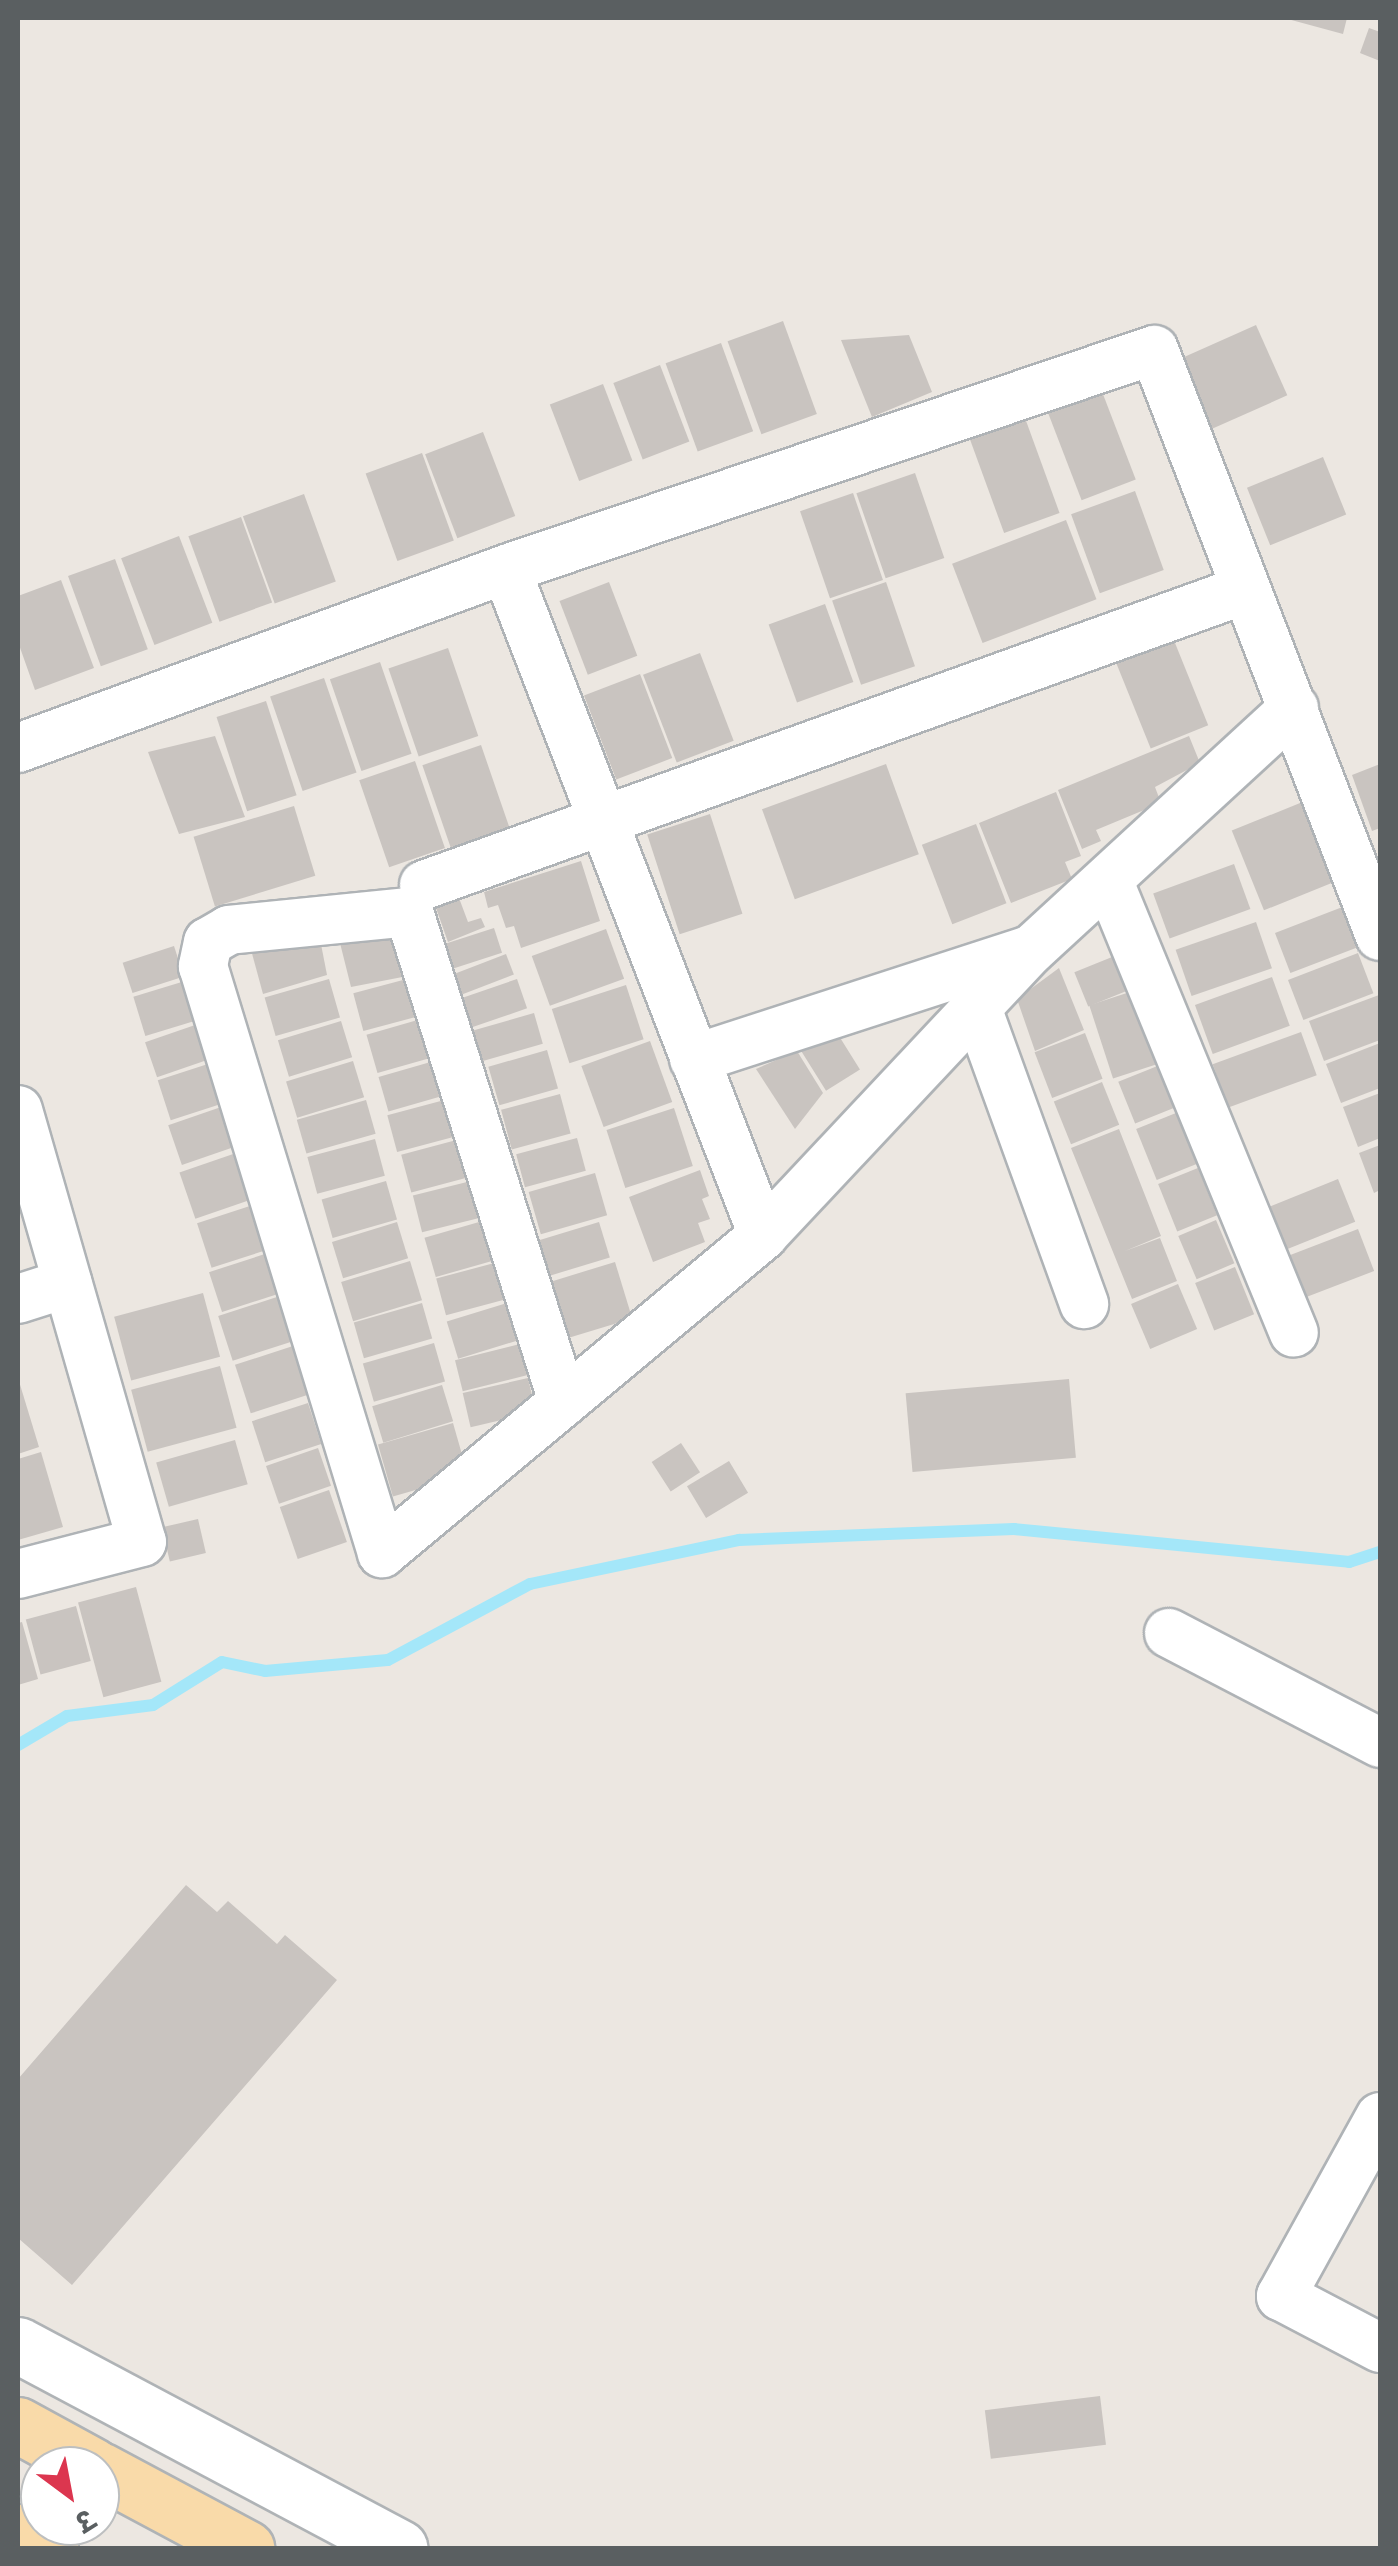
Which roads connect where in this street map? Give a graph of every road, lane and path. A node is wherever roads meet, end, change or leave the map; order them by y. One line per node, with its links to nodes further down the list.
1 (506, 569): 2 (street); 4 (street); 5 (street)
2 (1244, 590): 3 (street); 5 (street)
3 (1294, 708): 6 (street); 8 (street)
4 (18, 748)
5 (605, 819): 7 (street); 11 (street)
6 (1108, 882): 9 (street); 17 (street)
7 (424, 885)
8 (1380, 936)
9 (1032, 949): 10 (street); 11 (street)
10 (977, 1008): 13 (street); 16 (street)
11 (694, 1059): 13 (street)
12 (18, 1110): 14 (street)
13 (762, 1235): 18 (street)
14 (68, 1283): 15 (street); 19 (street)
15 (18, 1300)
16 (1084, 1304)
17 (1294, 1332)
18 (563, 1402): 18 (street)
19 (18, 1574)
20 (1170, 1633): 21 (street)
21 (1380, 1743)
22 (1380, 2117): 24 (street)
23 (18, 2345): 31 (street)
24 (1380, 2348)
25 (18, 2425): 26 (main road)
26 (56, 2446)
27 (120, 2481): 30 (main road)
28 (18, 2532): 29 (main road)
29 (50, 2548)
30 (246, 2548)
31 (399, 2548)

